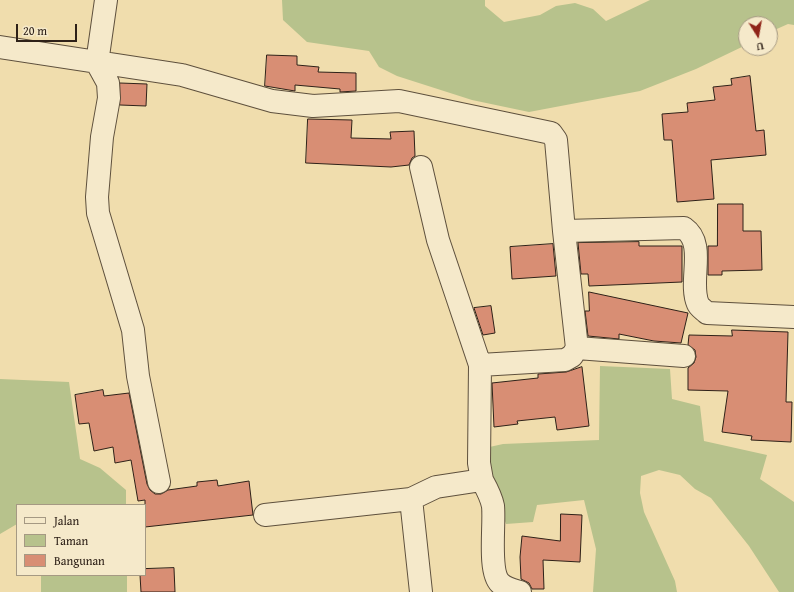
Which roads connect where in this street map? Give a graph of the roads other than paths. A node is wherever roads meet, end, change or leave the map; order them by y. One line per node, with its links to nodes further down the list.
1 (106, 0): 3 (street)
2 (0, 47): 3 (street)
3 (97, 63): 5 (street); 11 (street)
4 (421, 166): 9 (street)
5 (564, 230): 6 (street); 7 (street)
6 (794, 317)
7 (577, 348): 8 (street); 9 (street)
8 (684, 356)
9 (480, 365): 10 (street)
10 (482, 480): 12 (street); 15 (street)
11 (159, 482)
12 (411, 499): 13 (street); 14 (street)
13 (265, 515)
14 (421, 592)
15 (520, 592)

